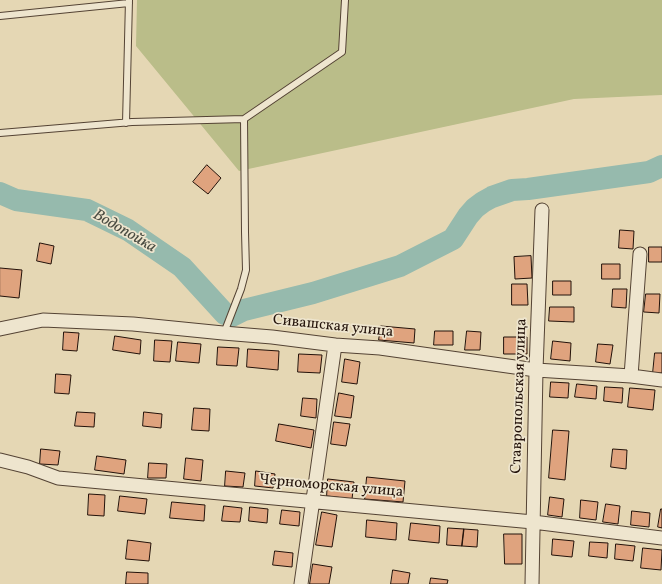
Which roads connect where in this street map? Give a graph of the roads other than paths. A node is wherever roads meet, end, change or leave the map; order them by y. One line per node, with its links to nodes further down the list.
1 (345, 0): 4 (lane)
2 (129, 2): 3 (lane); 5 (lane)
3 (0, 16)
4 (244, 119): 5 (lane); 10 (lane)
5 (126, 123): 6 (lane)
6 (0, 133)
7 (542, 210): 12 (street, Ставропольская улица)
8 (640, 254): 13 (street)
9 (0, 329): 10 (street, Сивашская улица)
10 (223, 334): 11 (street, Сивашская улица)
11 (335, 345): 12 (street, Сивашская улица); 16 (street)
12 (536, 370): 13 (street, Сивашская улица); 17 (street, Ставропольская улица)
13 (631, 376): 14 (street, Сивашская улица)
14 (662, 380)
15 (0, 460): 16 (street, Черноморская улица)
16 (314, 502): 17 (street, Черноморская улица); 19 (street)
17 (533, 522): 18 (street, Черноморская улица); 20 (street, Ставропольская улица)
18 (662, 538)
19 (301, 584)
20 (532, 584)

